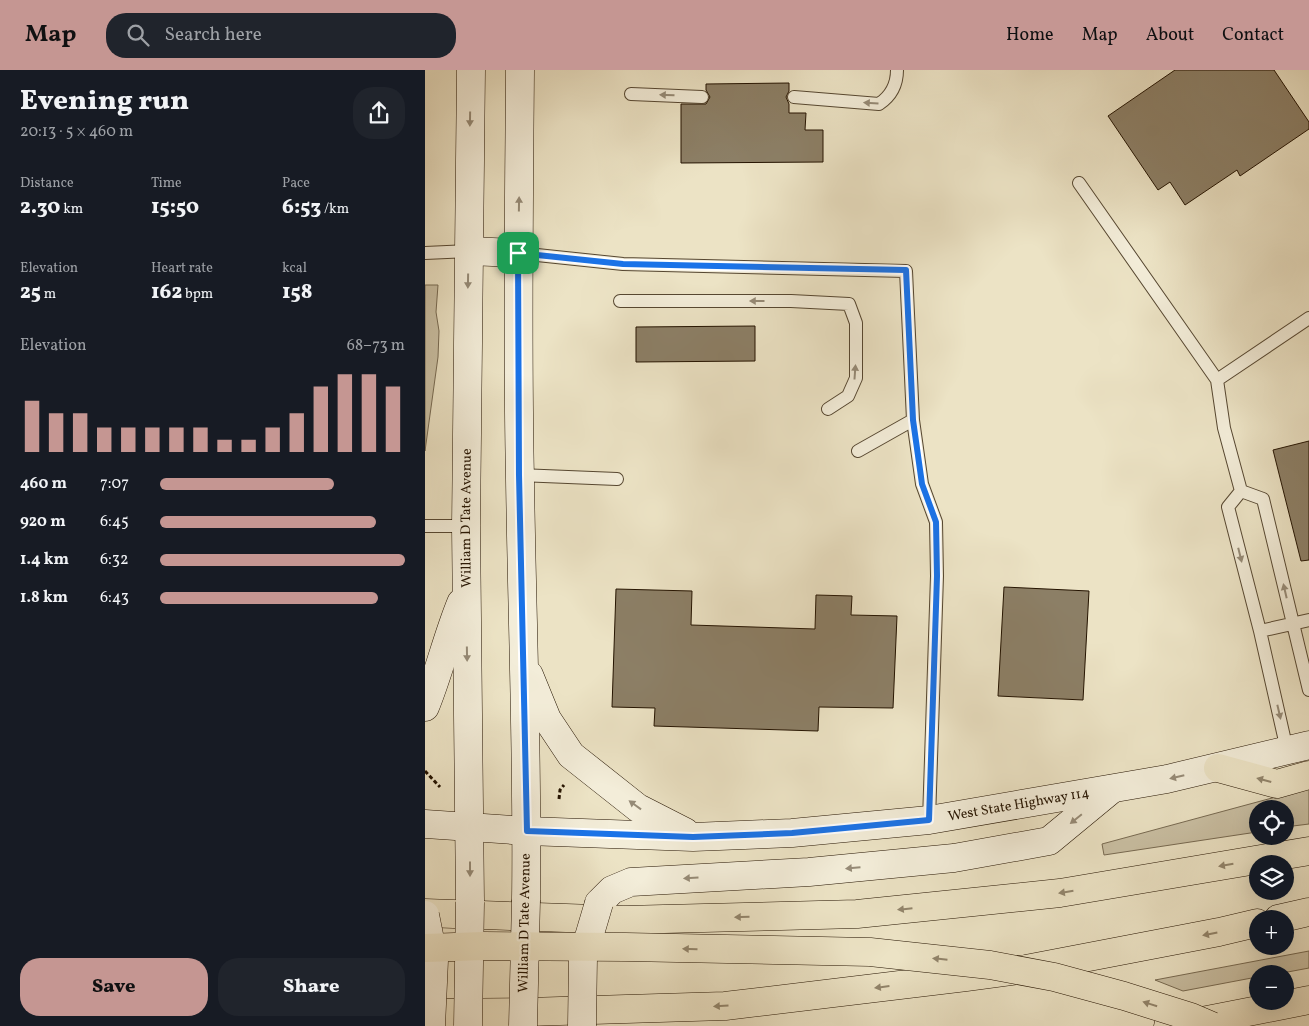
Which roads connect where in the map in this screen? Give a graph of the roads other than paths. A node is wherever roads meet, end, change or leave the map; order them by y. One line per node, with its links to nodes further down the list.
1 (471, 70): 8 (main road, William D Tate Avenue, one-way to 8)
2 (520, 70): 10 (main road, William D Tate Avenue, one-way to 2)
3 (897, 70): 6 (lane, one-way to 6)
4 (631, 94): 5 (lane, one-way to 4)
5 (702, 96)
6 (794, 97)
7 (1079, 183): 13 (lane)
8 (469, 251): 9 (lane); 10 (main road); 21 (main road, William D Tate Avenue, one-way to 21)
9 (425, 253)
10 (518, 253): 15 (lane); 17 (main road, William D Tate Avenue)
11 (620, 302): 14 (lane, one-way to 11)
12 (1309, 318): 13 (lane)
13 (1217, 380): 19 (lane)
14 (828, 409)
15 (913, 420): 16 (lane); 33 (lane)
16 (858, 451)
17 (519, 475): 18 (lane); 26 (main road, William D Tate Avenue)
18 (617, 479)
19 (1241, 491): 24 (lane, one-way to 19); 25 (lane, one-way to 25)
20 (425, 526): 21 (lane)
21 (466, 526): 22 (main road, William D Tate Avenue)
22 (466, 590): 28 (main road); 35 (main road, William D Tate Avenue, one-way to 35)
23 (1309, 620): 24 (lane)
24 (1292, 624): 25 (lane); 27 (lane)
25 (1260, 632): 29 (lane, one-way to 29)
26 (523, 658): 36 (main road, William D Tate Avenue); 37 (main road, one-way to 26)
27 (1309, 690)
28 (425, 707)
29 (1298, 748): 30 (main road, West State Highway 114)
30 (1218, 768): 31 (highway, one-way to 30); 32 (main road, West State Highway 114, one-way to 32)
31 (1309, 775)
32 (1113, 788): 33 (main road, West State Highway 114); 50 (main road, one-way to 50, bridge)
33 (929, 820): 37 (main road, West State Highway 114)
34 (425, 824): 35 (main road, West State Highway 114)
35 (470, 827): 36 (main road, West State Highway 114); 49 (main road, William D Tate Avenue, one-way to 49, bridge)
36 (527, 831): 37 (main road, West State Highway 114); 47 (main road, William D Tate Avenue, bridge)
37 (693, 837)
38 (1309, 851): 40 (highway, one-way to 40)
39 (1309, 912): 41 (highway)
40 (425, 914): 48 (main road, bridge)
41 (1294, 915)
42 (1249, 926): 47 (highway, one-way to 47)
43 (425, 948): 52 (highway, one-way to 43, bridge)
44 (425, 990): 47 (highway)
45 (1309, 1000): 51 (highway)
46 (425, 1013): 47 (highway)
47 (525, 1019)
48 (431, 1026)
49 (468, 1026)
50 (582, 1026)
51 (1168, 1026)
52 (1212, 1026)

